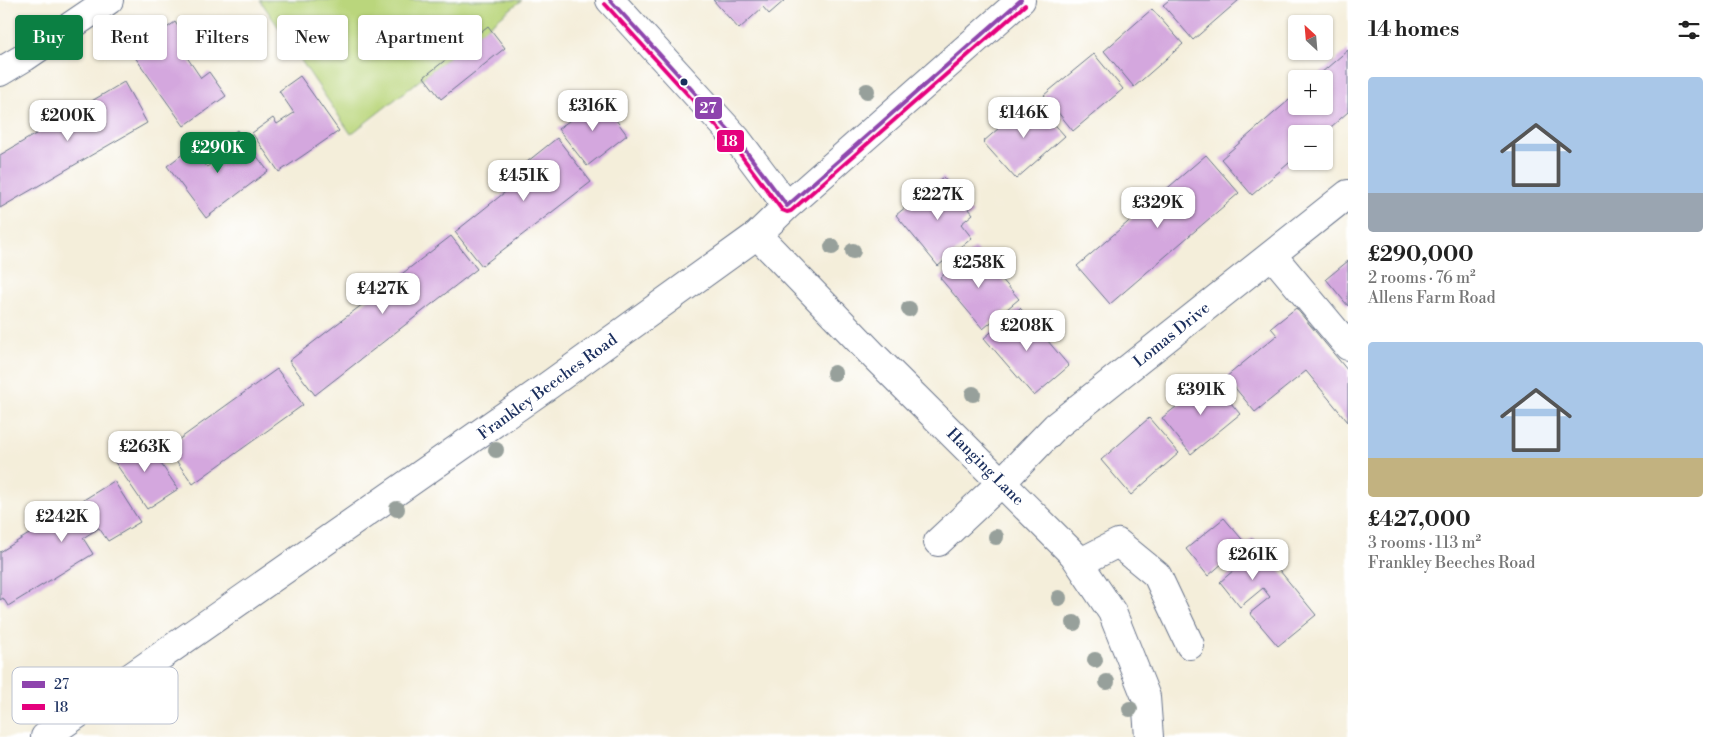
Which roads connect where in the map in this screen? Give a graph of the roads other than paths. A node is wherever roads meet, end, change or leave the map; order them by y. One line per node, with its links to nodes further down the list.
1 (109, 0): 4 (street)
2 (610, 0): 6 (street)
3 (1021, 0): 6 (street, Frankley Beeches Road)
4 (0, 72)
5 (1348, 194): 8 (street, Lomas Drive)
6 (787, 206): 7 (street, Frankley Beeches Road)
7 (757, 235): 10 (street, Hanging Lane); 14 (street, Frankley Beeches Road)
8 (1272, 255): 9 (street); 10 (street, Lomas Drive)
9 (1348, 346)
10 (1002, 482): 11 (street, Lomas Drive); 12 (street, Hanging Lane)
11 (938, 542)
12 (1079, 564): 13 (street); 17 (street, Hanging Lane)
13 (1190, 645)
14 (146, 667)
15 (64, 724): 16 (street, Frankley Beeches Road)
16 (45, 737)
17 (1149, 737)

